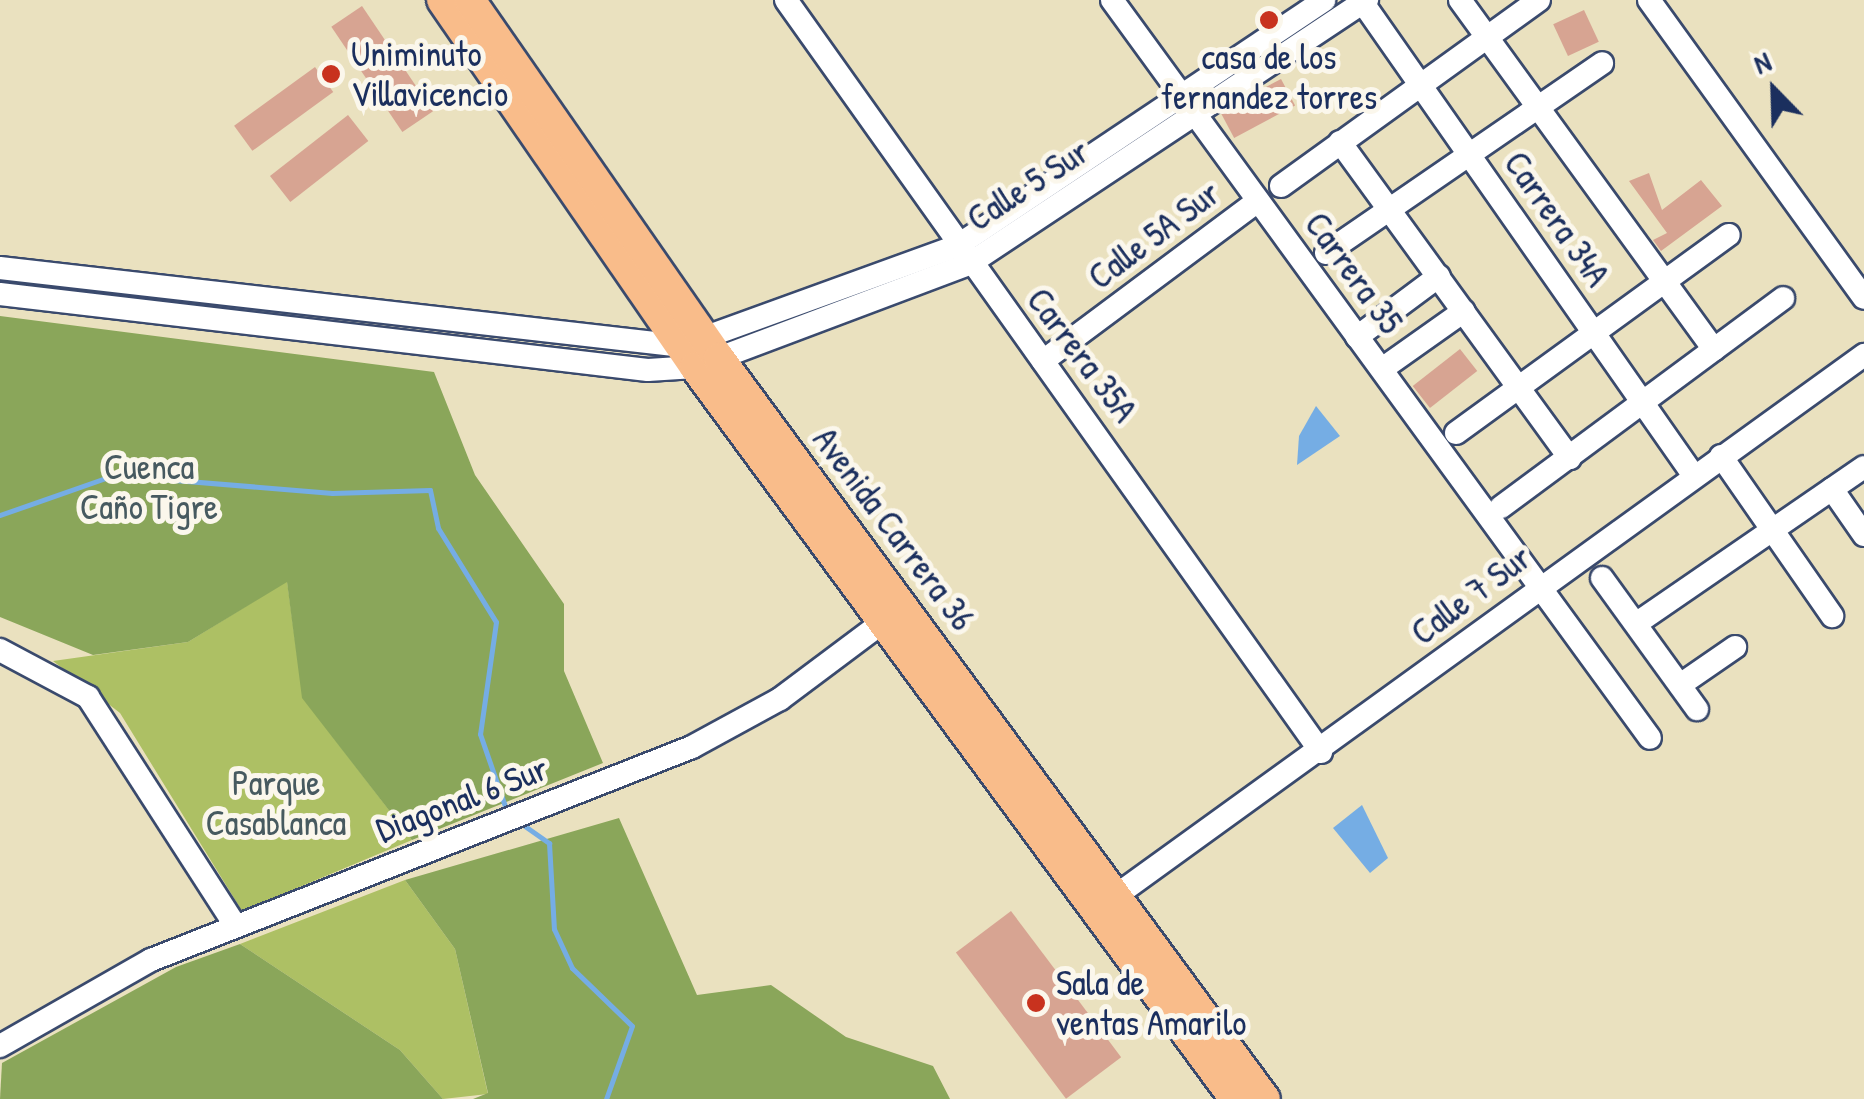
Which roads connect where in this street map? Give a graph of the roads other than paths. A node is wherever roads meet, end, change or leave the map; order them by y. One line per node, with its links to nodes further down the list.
1 (442, 0): 33 (main road, Avenida Carrera 36)
2 (470, 0): 33 (main road, Avenida Carrera 36)
3 (786, 0): 22 (street, Carrera 35A)
4 (1112, 0): 14 (street, Carrera 35)
5 (1324, 0): 14 (street, Calle 5 Sur)
6 (1460, 0): 10 (street)
7 (1538, 0): 10 (street)
8 (1649, 0): 28 (street)
9 (1365, 2): 12 (street, Carrera 34A); 14 (street, Calle 5 Sur)
10 (1486, 37): 12 (street); 13 (street)
11 (1602, 63): 13 (street)
12 (1421, 83): 15 (street); 16 (street, Carrera 34A)
13 (1538, 105): 16 (street); 25 (street)
14 (1195, 106): 18 (street, Carrera 35); 22 (street, Calle 5 Sur)
15 (1340, 142): 17 (street); 19 (street)
16 (1468, 154): 19 (street); 30 (street, Carrera 34A)
17 (1282, 186)
18 (1258, 201): 31 (street, Carrera 35); 35 (street, Calle 5A Sur)
19 (1391, 209): 21 (street); 24 (street)
20 (1729, 235): 25 (street)
21 (1326, 253)
22 (963, 255): 33 (street, Calle 5 Sur); 35 (street, Carrera 35A)
23 (0, 268): 33 (street)
24 (1439, 276): 29 (street); 31 (street)
25 (1665, 280): 30 (street); 32 (street)
26 (0, 294): 33 (street)
27 (1783, 298): 32 (street)
28 (1864, 298)
29 (1464, 312): 36 (street); 37 (street)
30 (1593, 332): 37 (street); 38 (street, Carrera 34A)
31 (1358, 337): 36 (street, Carrera 35)
32 (1714, 350): 38 (street)
33 (700, 352): 51 (main road, Avenida Carrera 36); 59 (main road, Avenida Carrera 36)
34 (1864, 355): 40 (street, Calle 7 Sur)
35 (1043, 361): 58 (street, Carrera 35A)
36 (1382, 369): 49 (street, Carrera 35)
37 (1518, 388): 39 (street); 41 (street)
38 (1643, 403): 41 (street); 43 (street, Carrera 34A)
39 (1456, 433)
40 (1720, 456): 43 (street, Calle 7 Sur); 46 (street)
41 (1570, 458): 45 (street)
42 (1864, 467): 44 (street)
43 (1694, 476): 49 (street, Calle 7 Sur)
44 (1832, 489): 46 (street); 47 (street)
45 (1501, 507)
46 (1772, 530): 50 (street); 52 (street)
47 (1864, 535)
48 (1602, 578): 52 (street)
49 (1536, 590): 57 (street, Carrera 35); 58 (street, Calle 7 Sur)
50 (1832, 616)
51 (883, 622): 60 (street, Diagonal 6 Sur); 62 (main road, Avenida Carrera 36)
52 (1636, 623): 55 (street)
53 (1735, 647): 55 (street)
54 (0, 650): 60 (street)
55 (1680, 684): 56 (street)
56 (1697, 708)
57 (1650, 738)
58 (1321, 752): 59 (street, Calle 7 Sur)
59 (1121, 892): 63 (main road, Avenida Carrera 36)
60 (235, 925): 61 (street, Diagonal 6 Sur)
61 (0, 1046)
62 (1235, 1099)
63 (1265, 1099)

